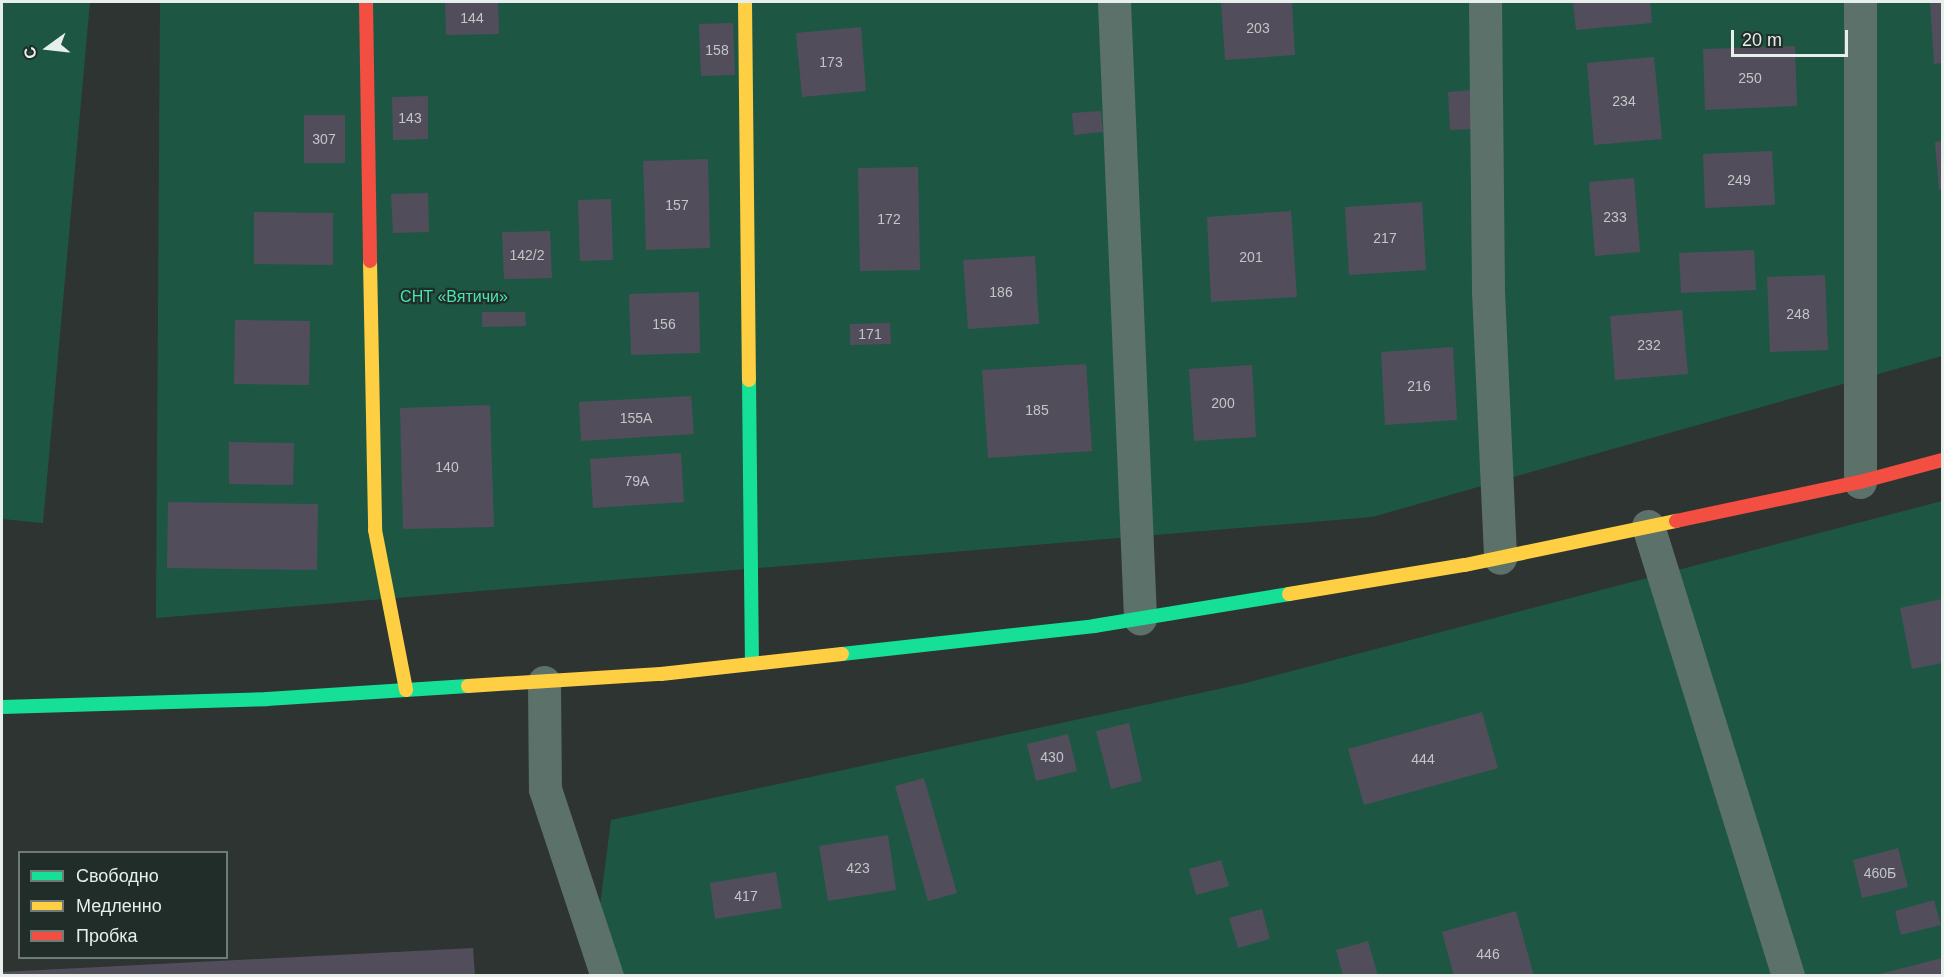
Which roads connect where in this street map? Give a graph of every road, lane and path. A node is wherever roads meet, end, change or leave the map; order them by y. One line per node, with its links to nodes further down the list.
1 (366, 2): 13 (main road)
2 (745, 2): 11 (main road)
3 (1114, 2): 10 (street)
4 (1485, 2): 9 (street)
5 (1860, 2): 7 (street)
6 (1942, 460): 7 (main road)
7 (1860, 482): 8 (main road)
8 (1648, 526): 9 (main road); 16 (street)
9 (1500, 558): 10 (main road)
10 (1140, 618): 11 (main road)
11 (752, 664): 12 (main road)
12 (544, 682): 13 (main road); 15 (street)
13 (406, 690): 14 (main road)
14 (2, 706)
15 (607, 975)
16 (1788, 975)

